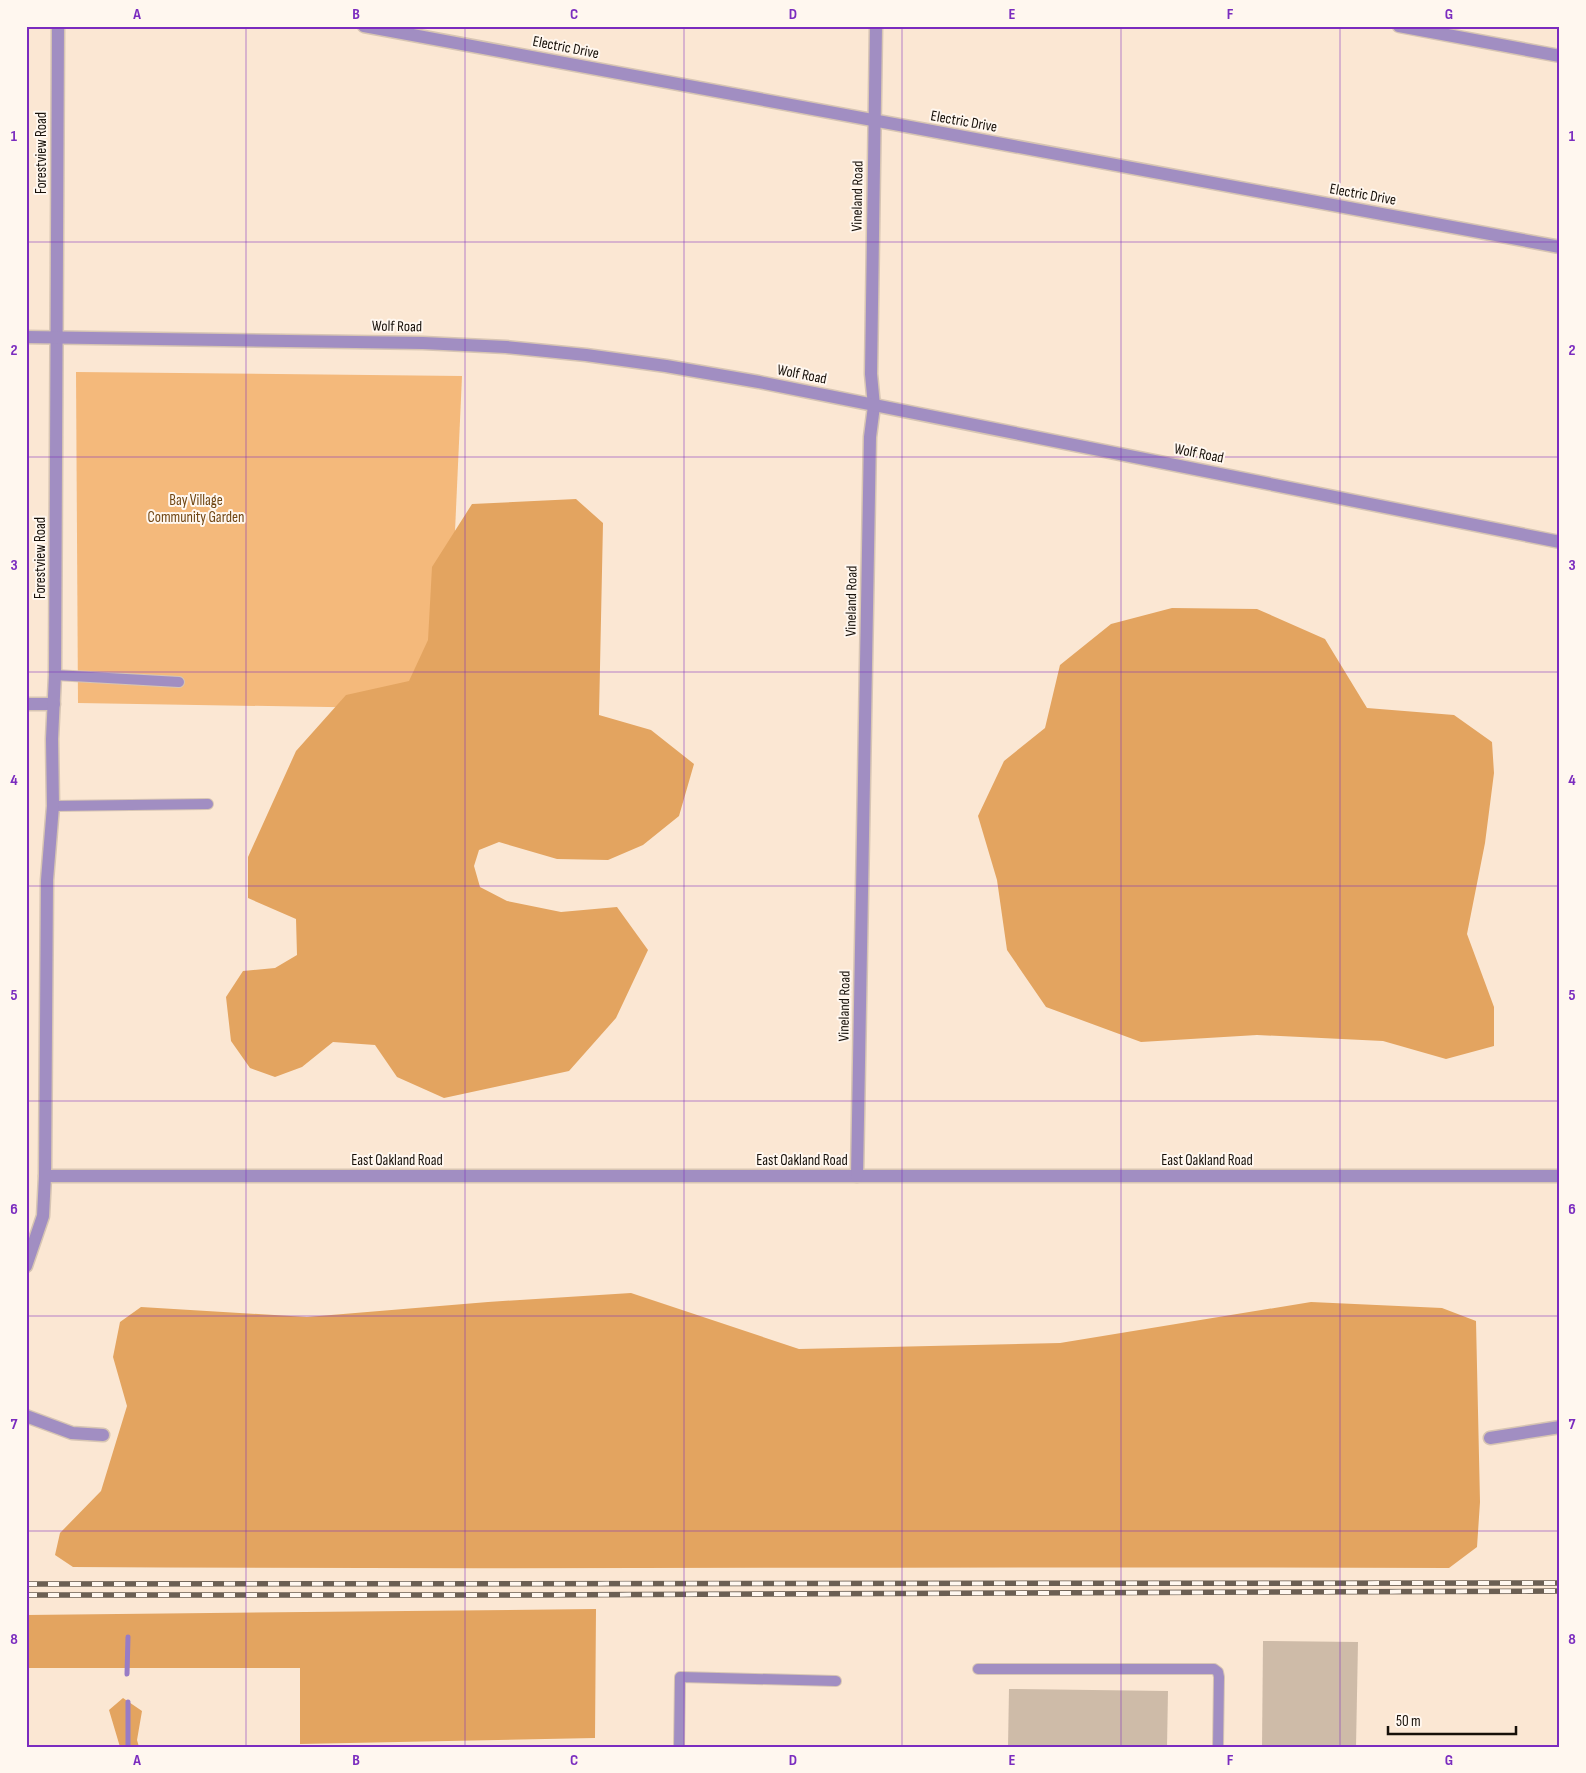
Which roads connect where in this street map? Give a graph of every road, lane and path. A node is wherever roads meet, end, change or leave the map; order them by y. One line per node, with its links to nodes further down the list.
1 (58, 26): 9 (street, Forestview Road)
2 (364, 26): 6 (street, Electric Drive)
3 (876, 26): 6 (street, Vineland Road)
4 (1399, 26): 5 (street)
5 (1560, 56)
6 (874, 121): 7 (street, Electric Drive); 10 (street, Vineland Road)
7 (1560, 246)
8 (26, 337): 9 (street, Wolf Road)
9 (56, 337): 10 (street, Wolf Road); 12 (street, Forestview Road)
10 (874, 406): 11 (street, Wolf Road); 19 (street, Vineland Road)
11 (1560, 542)
12 (55, 675): 13 (lane); 15 (street, Forestview Road)
13 (179, 682)
14 (26, 704): 15 (street)
15 (54, 704): 17 (street, Forestview Road)
16 (208, 804): 17 (lane)
17 (53, 806): 18 (street, Forestview Road)
18 (45, 1176): 19 (street, East Oakland Road); 21 (street, Forestview Road)
19 (857, 1176): 20 (street, East Oakland Road)
20 (1560, 1176)
21 (26, 1266)
22 (26, 1416): 24 (street)
23 (1560, 1427): 25 (street)
24 (103, 1435)
25 (1490, 1438)
26 (978, 1669): 29 (lane)
27 (836, 1681): 28 (lane)
28 (679, 1747)
29 (1218, 1747)

